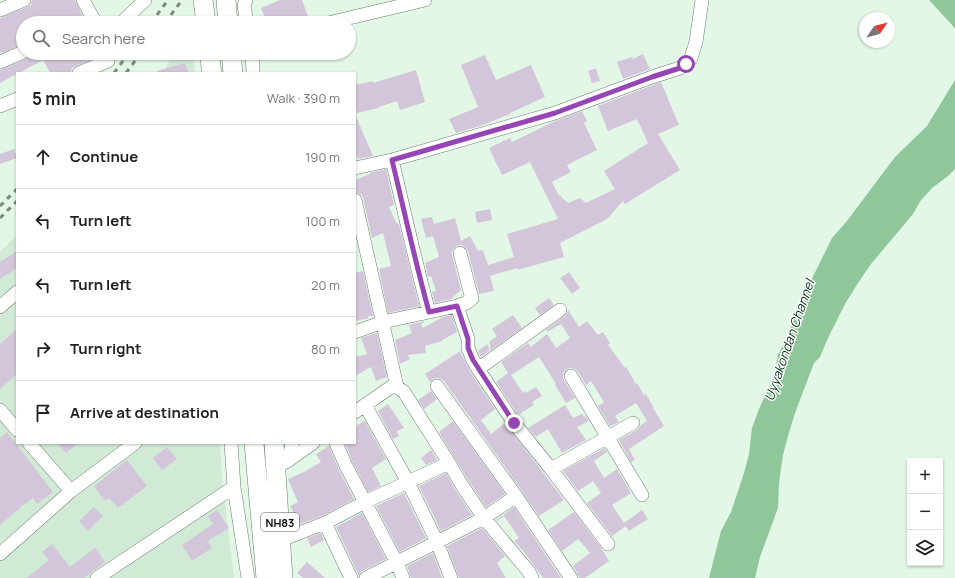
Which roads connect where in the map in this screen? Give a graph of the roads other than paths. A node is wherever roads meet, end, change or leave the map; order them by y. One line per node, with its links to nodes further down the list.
1 (24, 0): 9 (street)
2 (83, 0): 10 (street)
3 (145, 0): 11 (street)
4 (203, 0): 12 (highway)
5 (226, 0): 13 (highway)
6 (246, 0): 14 (street)
7 (425, 0): 15 (street)
8 (702, 0): 28 (street)
9 (0, 10)
10 (88, 16)
11 (128, 16)
12 (205, 16)
13 (227, 16)
14 (246, 16)
15 (356, 16)
16 (16, 55): 21 (street)
17 (108, 60): 22 (street)
18 (210, 60): 23 (highway)
19 (232, 60): 24 (highway)
20 (252, 60): 25 (street)
21 (0, 62)
22 (81, 72)
23 (212, 72)
24 (233, 72)
25 (253, 72)
26 (16, 99): 27 (street)
27 (0, 106)
28 (392, 160): 29 (street); 36 (street)
29 (356, 168)
30 (356, 204): 37 (street)
31 (460, 253): 33 (street)
32 (16, 293): 34 (street)
33 (457, 306): 36 (street); 39 (street)
34 (0, 307)
35 (560, 310): 39 (street)
36 (429, 312): 37 (street)
37 (383, 322): 38 (street); 42 (street)
38 (356, 332)
39 (478, 370): 58 (street)
40 (571, 376): 47 (street)
41 (437, 386): 63 (street)
42 (397, 387): 43 (street); 56 (street)
43 (360, 408): 59 (street)
44 (0, 411): 46 (street)
45 (632, 423): 47 (street)
46 (16, 429)
47 (608, 437): 58 (street); 62 (street)
48 (30, 444): 61 (street)
49 (133, 444): 61 (street)
50 (230, 444): 60 (street)
51 (254, 444): 74 (highway, NH83)
52 (274, 444): 57 (highway, NH83)
53 (292, 444): 57 (street)
54 (312, 444): 57 (street)
55 (336, 444): 64 (street)
56 (449, 462): 59 (street); 65 (street)
57 (283, 463): 67 (highway, NH83)
58 (551, 469): 69 (street)
59 (408, 482): 64 (street); 68 (street)
60 (234, 487): 72 (street); 73 (street)
61 (71, 492): 70 (street)
62 (642, 495)
63 (516, 496): 65 (street); 81 (street)
64 (365, 502): 66 (street); 71 (street)
65 (484, 518): 68 (street); 80 (street)
66 (325, 523): 67 (street); 76 (street)
67 (281, 540): 75 (highway, NH83)
68 (437, 542): 71 (street); 79 (street)
69 (608, 544)
70 (0, 554)
71 (397, 563): 77 (street); 78 (street)
72 (97, 578)
73 (248, 578)
74 (266, 578)
75 (283, 578)
76 (351, 578)
77 (366, 578)
78 (403, 578)
79 (451, 578)
80 (532, 578)
81 (571, 578)

